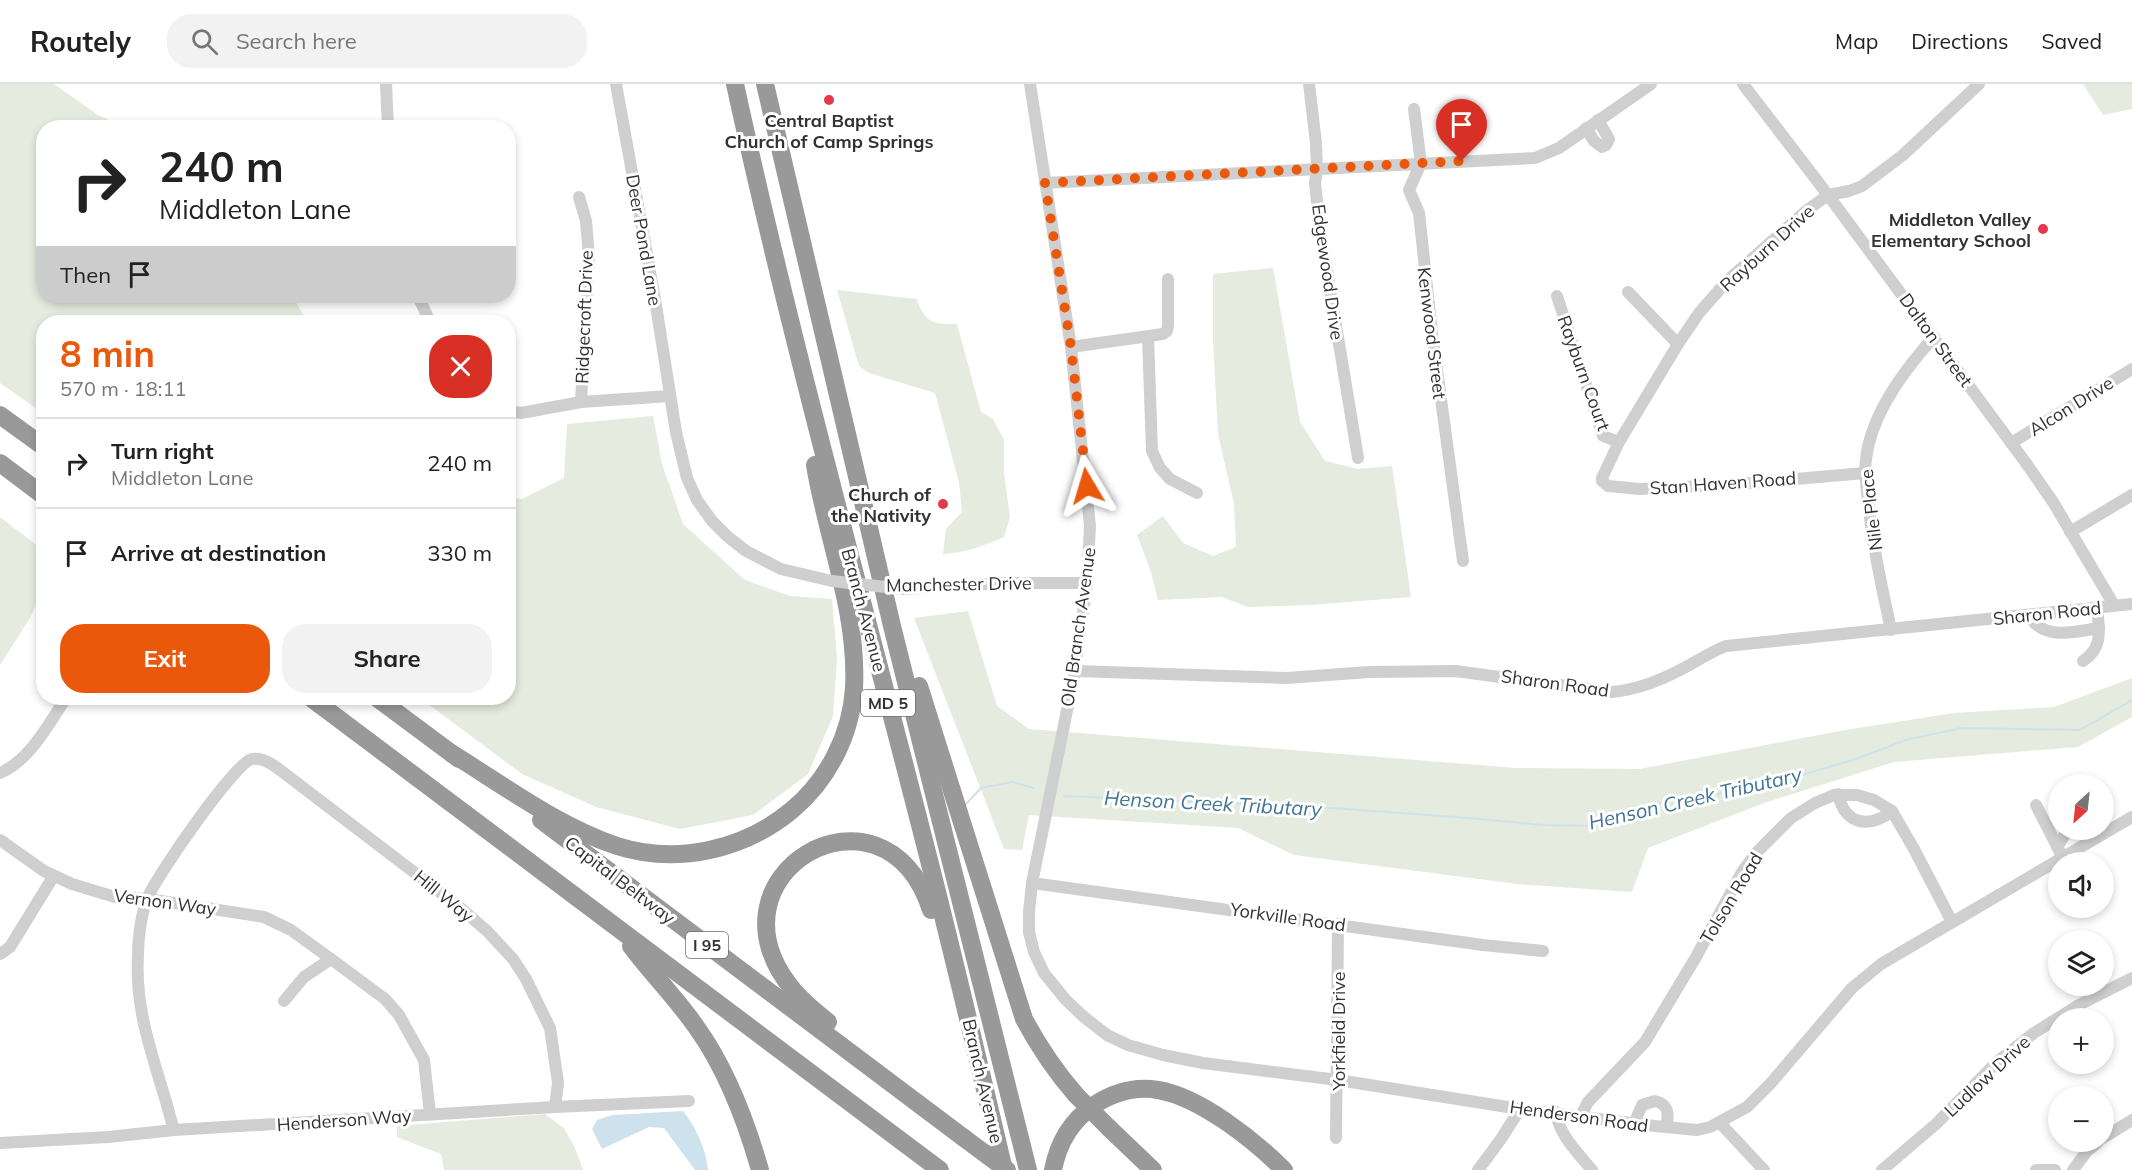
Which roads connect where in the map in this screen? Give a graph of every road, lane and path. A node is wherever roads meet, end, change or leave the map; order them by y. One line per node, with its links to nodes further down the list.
1 (386, 84): 13 (street)
2 (616, 84): 32 (street, Deer Pond Lane)
3 (723, 84): 22 (highway)
4 (735, 84): 22 (highway, Branch Avenue / MD 5)
5 (765, 84): 16 (highway, Branch Avenue / MD 5)
6 (771, 84): 16 (highway)
7 (1030, 84): 19 (street, Old Branch Avenue)
8 (1309, 84): 18 (street, Edgewood Drive)
9 (1651, 84): 14 (street)
10 (1743, 84): 20 (street, Dalton Street)
11 (1979, 84): 20 (street, Rayburn Drive)
12 (1414, 109): 17 (street)
13 (388, 120)
14 (1598, 120): 15 (street); 15 (street)
15 (1586, 129): 17 (street)
16 (782, 153): 44 (highway, Branch Avenue / MD 5)
17 (1421, 163): 18 (street); 48 (street, Kenwood Street)
18 (1317, 170): 19 (street); 39 (street, Edgewood Drive)
19 (1045, 183): 29 (street, Old Branch Avenue)
20 (1828, 195): 27 (street, Dalton Street); 28 (street, Rayburn Drive)
21 (579, 197): 33 (street, Ridgecroft Drive)
22 (766, 226): 30 (highway, Branch Avenue / MD 5)
23 (1168, 279): 26 (street)
24 (1628, 292): 28 (street)
25 (1557, 296): 37 (street, Rayburn Court)
26 (1148, 337): 29 (street); 45 (street)
27 (1934, 337): 38 (street, Dalton Street); 42 (street, Nile Place)
28 (1678, 344): 37 (street, Rayburn Drive)
29 (1071, 347): 49 (street, Old Branch Avenue)
30 (799, 362): 61 (highway); 82 (highway, Branch Avenue / MD 5)
31 (2132, 369): 38 (street, Alcon Drive)
32 (670, 396): 33 (street); 49 (street, Manchester Drive, bridge)
33 (581, 402): 34 (street)
34 (516, 412)
35 (0, 415): 36 (highway)
36 (36, 441)
37 (1619, 442): 41 (street, Rayburn Drive)
38 (2011, 443): 47 (street, Dalton Street)
39 (1358, 458)
40 (0, 463): 43 (highway)
41 (1607, 464): 42 (street, Stan Haven Road)
42 (1865, 473): 55 (street, Nile Place)
43 (36, 490)
44 (861, 492): 83 (highway, Branch Avenue / MD 5); 95 (highway, bridge)
45 (1197, 493)
46 (2132, 495): 47 (street)
47 (2070, 531): 51 (street, Dalton Street)
48 (1462, 561)
49 (1087, 583): 57 (street, Old Branch Avenue)
50 (2132, 604): 51 (street, Sharon Road)
51 (2114, 605): 52 (street, Sharon Road)
52 (2097, 607): 53 (street, Sharon Road); 54 (street)
53 (2029, 615): 54 (street); 55 (street, Sharon Road)
54 (2099, 628): 56 (street)
55 (1891, 630): 57 (street, Sharon Road)
56 (2083, 661)
57 (1075, 671): 72 (street, Old Branch Avenue)
58 (61, 705): 62 (street)
59 (320, 705): 76 (highway, I 95)
60 (386, 705): 61 (highway, Capital Beltway / I 95)
61 (451, 753): 98 (highway, Capital Beltway / I 95)
62 (0, 773)
63 (1838, 794): 65 (street); 65 (street); 90 (street, Tolson Road)
64 (2036, 805): 69 (street)
65 (1892, 811): 74 (street)
66 (2132, 817): 69 (street, Henderson Road)
67 (0, 840): 71 (street, Vernon Way)
68 (2064, 840): 69 (street)
69 (2060, 852)
70 (2048, 860): 74 (street, Henderson Road)
71 (53, 877): 73 (street, Vernon Way); 78 (street)
72 (1032, 883): 75 (street, Yorkville Road); 84 (street, Henderson Road)
73 (148, 899): 79 (street, Vernon Way); 86 (street, Hill Way); 96 (street)
74 (1952, 922): 92 (street, Henderson Road)
75 (1338, 924): 77 (street, Yorkville Road); 84 (street, Yorkfield Drive)
76 (620, 930): 102 (highway); 103 (highway, I 95)
77 (1543, 951)
78 (0, 954)
79 (331, 958): 81 (street); 89 (street, Vernon Way)
80 (2132, 978): 114 (street, Ludlow Drive)
81 (284, 1001)
82 (975, 1044): 98 (highway); 104 (highway, Branch Avenue / MD 5)
83 (1001, 1066): 105 (highway); 106 (highway, Branch Avenue / MD 5)
84 (1338, 1080): 87 (street, Henderson Road); 99 (street, Yorkfield Drive)
85 (689, 1101): 86 (street, Henderson Way)
86 (555, 1107): 89 (street, Henderson Way)
87 (1520, 1109): 88 (street, Henderson Road); 111 (street)
88 (1556, 1112): 90 (street, Henderson Road); 112 (street)
89 (430, 1114): 96 (street, Henderson Way)
90 (1580, 1117): 93 (street, Henderson Road)
91 (2132, 1120): 97 (street)
92 (1720, 1123): 94 (street, Henderson Road); 113 (street)
93 (1634, 1124): 94 (street, Henderson Road); 94 (street)
94 (1666, 1127)
95 (1109, 1128): 108 (highway); 109 (highway)
96 (174, 1130): 100 (street, Henderson Way)
97 (2114, 1131)
98 (964, 1138): 104 (highway, Capital Beltway / I 95, bridge)
99 (1336, 1138)
100 (0, 1143)
101 (2086, 1152): 117 (street)
102 (757, 1164)
103 (940, 1170)
104 (1004, 1170)
105 (1022, 1170)
106 (1028, 1170)
107 (1053, 1170): 110 (highway)
108 (1147, 1170)
109 (1153, 1170)
110 (1284, 1170)
111 (1478, 1170)
112 (1592, 1170)
113 (1764, 1170)
114 (1882, 1170)
115 (2036, 1170): 116 (street)
116 (2055, 1170)
117 (2073, 1170)

